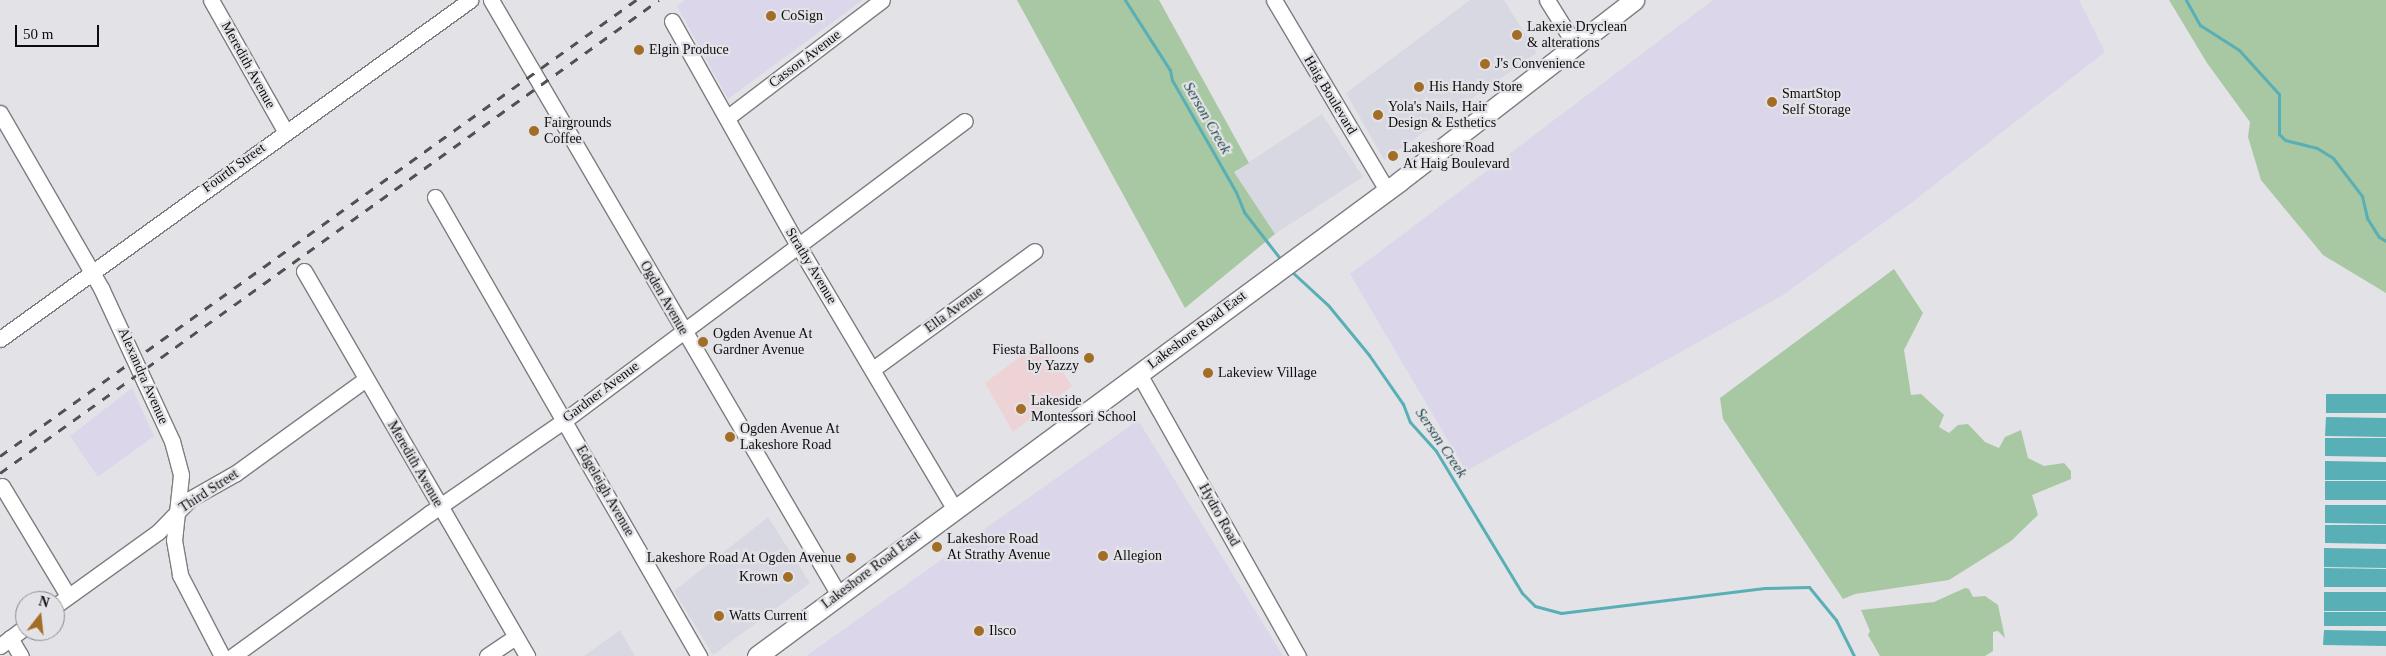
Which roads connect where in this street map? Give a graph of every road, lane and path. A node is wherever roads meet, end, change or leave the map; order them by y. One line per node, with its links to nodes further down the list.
1 (470, 0): 13 (street, Fourth Street)
2 (492, 0): 20 (street, Ogden Avenue)
3 (882, 0): 11 (street, Casson Avenue)
4 (1274, 0): 14 (street, Haig Boulevard)
5 (1547, 0): 9 (street)
6 (1634, 0): 9 (main road, Lakeshore Road East)
7 (216, 2): 13 (street, Meredith Avenue)
8 (672, 21): 11 (street, Strathy Avenue)
9 (1574, 44): 14 (main road, Lakeshore Road East)
10 (0, 113): 18 (street, Alexandra Avenue)
11 (728, 117): 16 (street, Strathy Avenue)
12 (964, 121): 16 (street, Gardner Avenue)
13 (285, 131): 18 (street, Fourth Street)
14 (1387, 190): 23 (main road, Lakeshore Road East)
15 (435, 197): 25 (street, Edgeleigh Avenue)
16 (799, 247): 20 (street, Gardner Avenue); 22 (street, Strathy Avenue)
17 (1035, 251): 22 (street, Ella Avenue)
18 (92, 272): 21 (street, Fourth Street); 29 (street, Alexandra Avenue)
19 (304, 272): 24 (street, Meredith Avenue)
20 (682, 330): 25 (street, Gardner Avenue); 30 (street, Ogden Avenue)
21 (0, 339)
22 (873, 369): 28 (street, Strathy Avenue)
23 (1139, 374): 28 (main road, Lakeshore Road East); 42 (street, Hydro Road)
24 (366, 378): 27 (street, Meredith Avenue); 29 (street, Third Street)
25 (565, 420): 27 (street, Gardner Avenue); 40 (street, Edgeleigh Avenue)
26 (2, 486): 31 (street)
27 (440, 507): 33 (street, Meredith Avenue); 37 (street, Gardner Avenue)
28 (954, 508): 30 (main road, Lakeshore Road East)
29 (176, 511): 31 (street, Third Street); 36 (street, Alexandra Avenue)
30 (839, 594): 41 (main road, Lakeshore Road East)
31 (68, 596): 32 (street, Third Street)
32 (65, 598)
33 (515, 636): 38 (street); 39 (street, Meredith Avenue)
34 (5, 642): 35 (street)
35 (21, 656)
36 (222, 656)
37 (233, 656)
38 (487, 656)
39 (527, 656)
40 (699, 656)
41 (757, 656)
42 (1298, 656)

